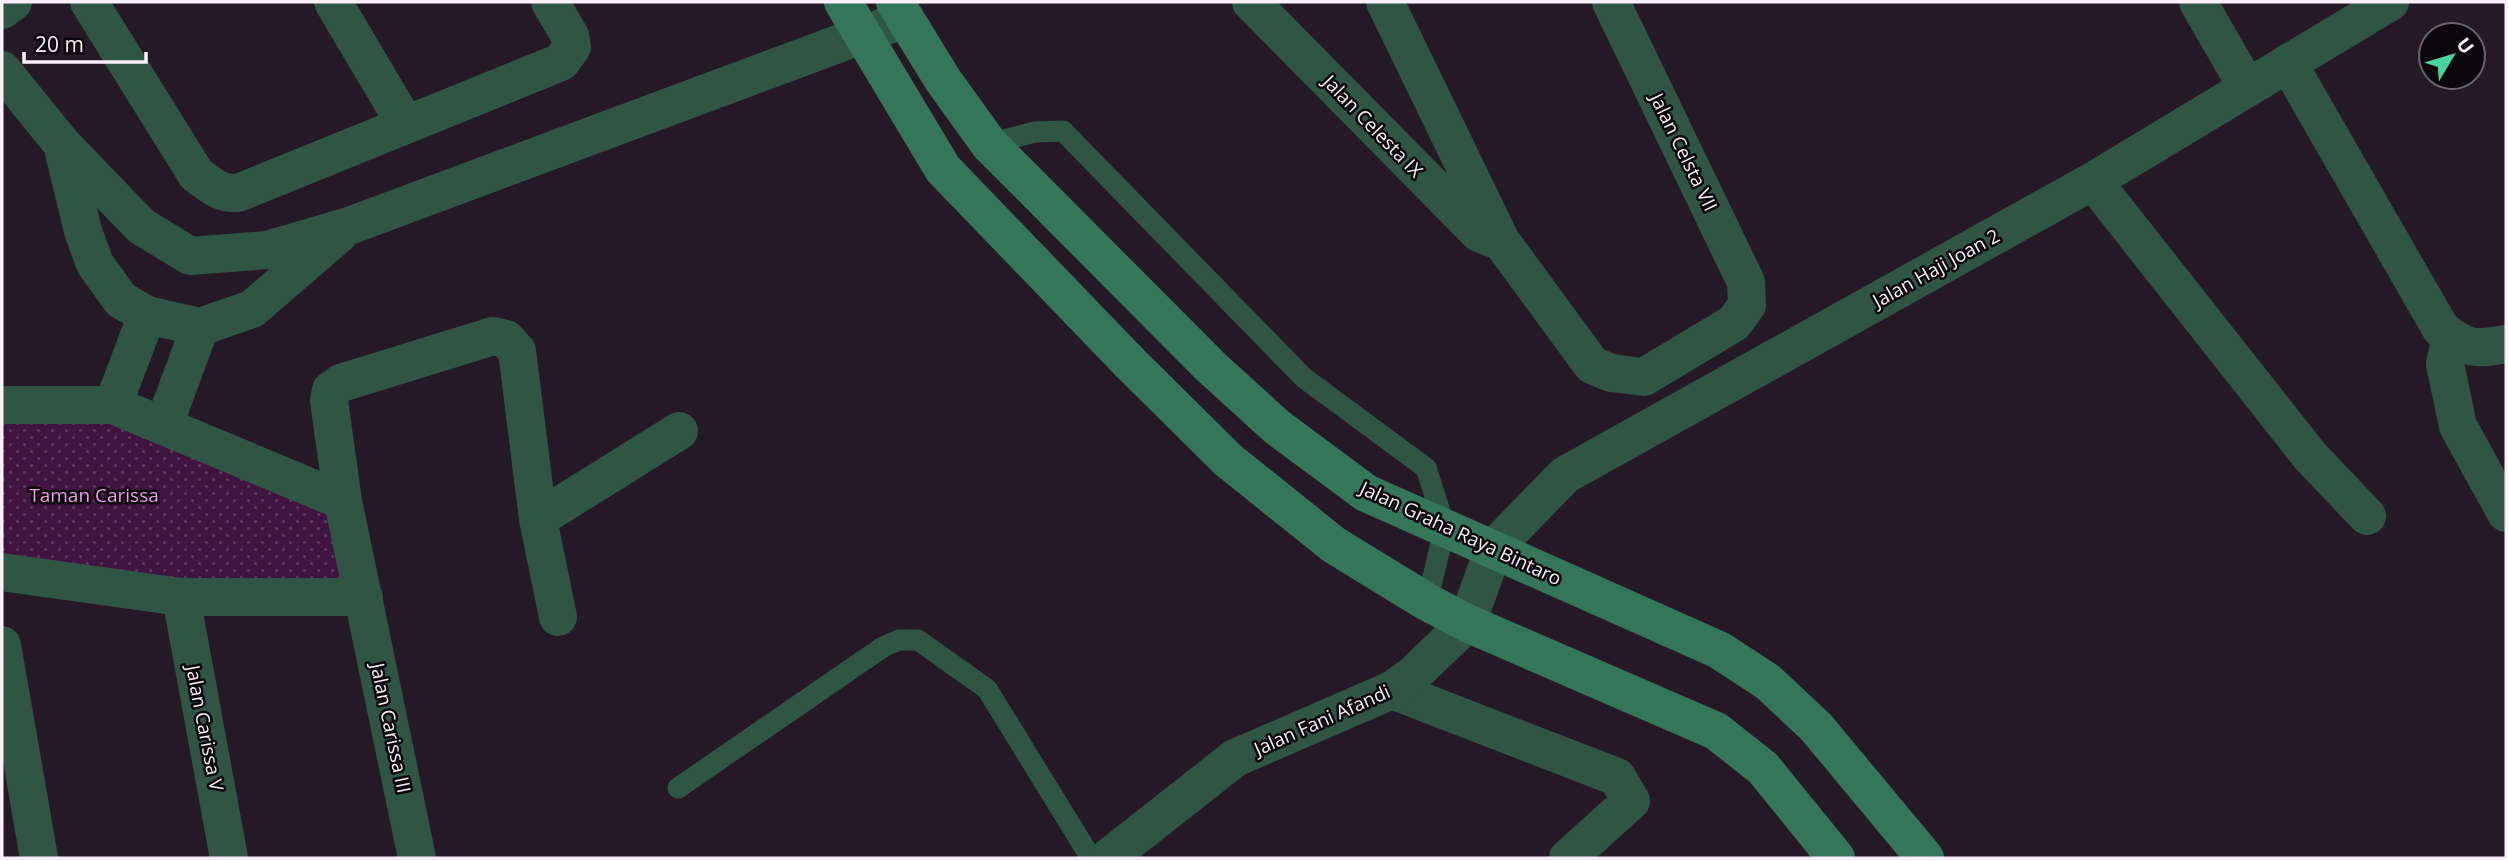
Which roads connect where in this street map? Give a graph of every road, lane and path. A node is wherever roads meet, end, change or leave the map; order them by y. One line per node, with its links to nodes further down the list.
1 (13, 2): 11 (street)
2 (89, 2): 17 (street)
3 (333, 2): 17 (street)
4 (550, 2): 17 (street)
5 (843, 2): 13 (main road)
6 (1251, 2): 22 (street, Jalan Celesta IX)
7 (1385, 2): 22 (street, Jalan Celesta IX)
8 (1611, 2): 27 (street, Jalan Celsta VII)
9 (2198, 2): 16 (street)
10 (2390, 2): 14 (street, Jalan Haji Joan 2)
11 (2, 10)
12 (900, 11): 13 (street); 19 (main road, Jalan Graha Raya Bintaro)
13 (862, 36): 21 (street); 41 (main road)
14 (2288, 64): 16 (street, Jalan Haji Joan 2); 25 (street)
15 (2, 70): 18 (street)
16 (2247, 88): 20 (street, Jalan Haji Joan 2)
17 (407, 125)
18 (62, 144): 21 (street); 23 (street)
19 (989, 144): 36 (main road, Jalan Graha Raya Bintaro); 36 (lane)
20 (2093, 181): 34 (street); 37 (street, Jalan Haji Joan 2)
21 (349, 226): 24 (street)
22 (1501, 241): 27 (street, Jalan Celesta IX)
23 (147, 315): 24 (street); 29 (street)
24 (200, 327): 30 (street)
25 (2451, 337): 26 (street); 33 (street)
26 (2506, 344)
27 (1611, 373)
28 (2, 405): 29 (street)
29 (113, 405): 30 (street)
30 (163, 425): 32 (street)
31 (679, 431): 35 (street)
32 (343, 501): 35 (street, Jalan Carissa III); 40 (street, Jalan Carissa III)
33 (2506, 513)
34 (2367, 516)
35 (538, 519): 42 (street)
36 (1445, 527): 37 (main road, Jalan Graha Raya Bintaro); 41 (lane)
37 (1494, 548): 43 (street, Jalan Fani Afandi); 54 (main road, Jalan Graha Raya Bintaro)
38 (2, 572): 39 (street)
39 (181, 597): 40 (street); 48 (street, Jalan Carissa V)
40 (364, 597): 49 (street, Jalan Carissa III)
41 (1427, 602): 43 (main road)
42 (558, 617)
43 (1467, 623): 45 (street, Jalan Fani Afandi); 53 (main road)
44 (2, 645): 47 (street)
45 (1392, 690): 51 (street, Jalan Fani Afandi); 52 (street)
46 (678, 788): 50 (lane)
47 (39, 858)
48 (229, 858)
49 (418, 858)
50 (1091, 858)
51 (1108, 858)
52 (1568, 858)
53 (1836, 858)
54 (1925, 858)

